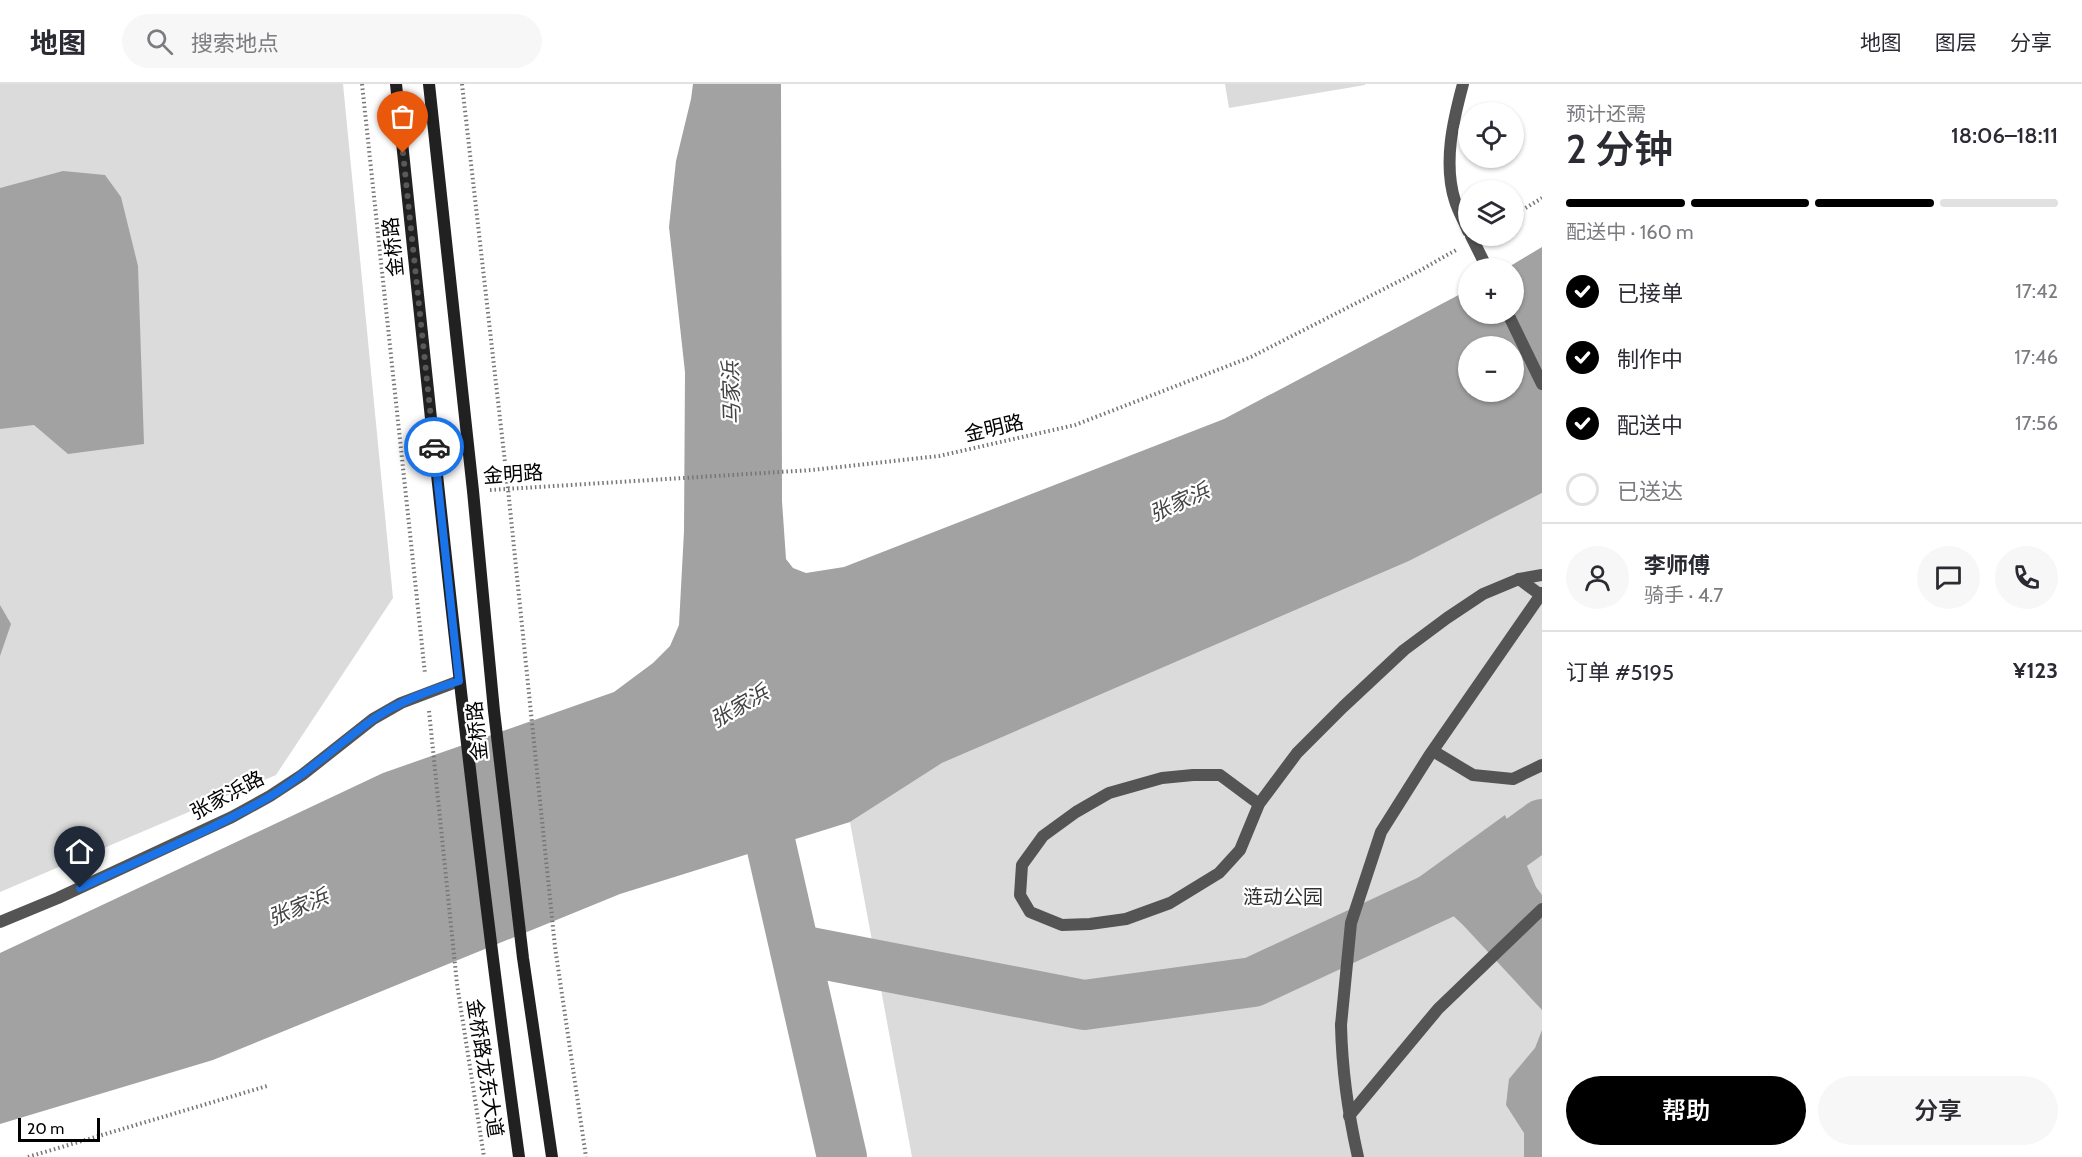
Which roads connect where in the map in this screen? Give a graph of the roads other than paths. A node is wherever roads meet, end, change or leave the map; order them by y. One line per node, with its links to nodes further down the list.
1 (396, 84): 10 (main road, 金桥路)
2 (429, 84): 18 (main road, 金桥路)
3 (1463, 84): 4 (street)
4 (1458, 209)
5 (1513, 324): 6 (street)
6 (1542, 384)
7 (1542, 575): 8 (street)
8 (1519, 579): 9 (street); 13 (street)
9 (1542, 595): 11 (street, bridge)
10 (459, 681): 15 (street, 张家浜路); 17 (main road, 金桥路)
11 (1433, 751): 12 (street); 16 (street, bridge)
12 (1542, 765)
13 (1259, 804): 13 (street)
14 (1542, 909): 16 (street)
15 (0, 922)
16 (1349, 1116): 19 (street)
17 (519, 1157)
18 (552, 1157)
19 (1358, 1157)

